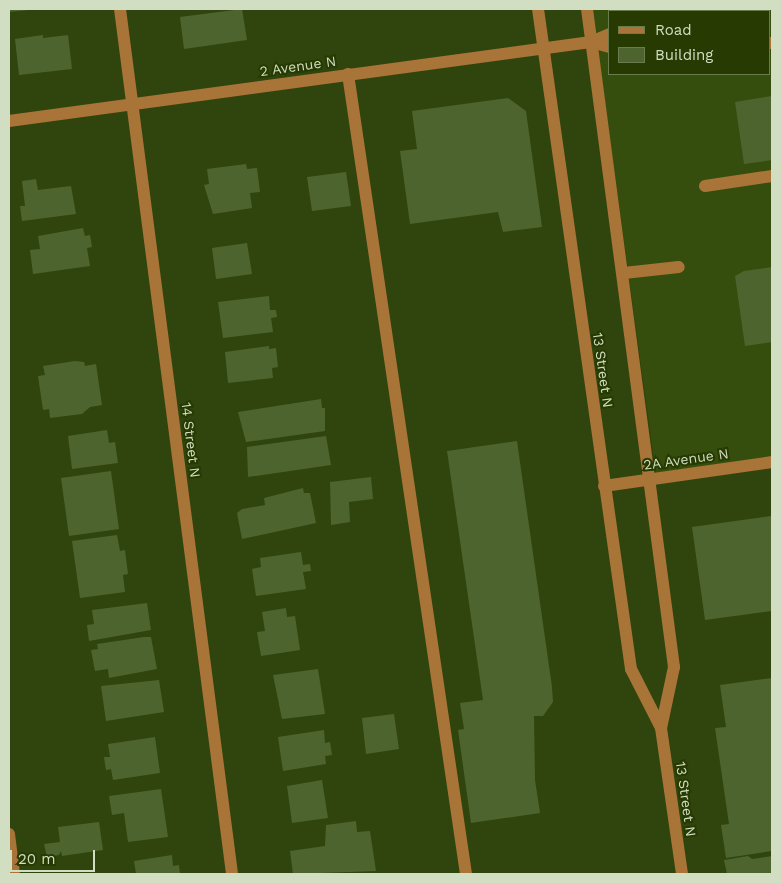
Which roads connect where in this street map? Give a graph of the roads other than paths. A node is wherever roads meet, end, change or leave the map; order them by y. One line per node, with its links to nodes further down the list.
1 (120, 9): 9 (street, 14 Street N)
2 (538, 9): 7 (street, 13 Street N)
3 (587, 9): 5 (street, 13 Street N)
4 (608, 35): 5 (street)
5 (592, 42): 6 (street); 7 (street, 2 Avenue N); 14 (street, 13 Street N)
6 (608, 46)
7 (542, 48): 8 (street, 2 Avenue N); 17 (street, 13 Street N)
8 (348, 74): 9 (street, 2 Avenue N); 22 (street)
9 (132, 103): 10 (street, 2 Avenue N); 21 (street, 14 Street N)
10 (9, 121)
11 (772, 176): 12 (street)
12 (705, 186)
13 (679, 267): 14 (street)
14 (624, 273): 16 (street, 13 Street N)
15 (772, 462): 16 (street, 2A Avenue N)
16 (649, 480): 17 (street, 2A Avenue N); 18 (street, 13 Street N)
17 (604, 486): 18 (street, 13 Street N)
18 (661, 728): 23 (street, 13 Street N)
19 (9, 834): 20 (street)
20 (14, 874)
21 (232, 874)
22 (466, 874)
23 (682, 874)

